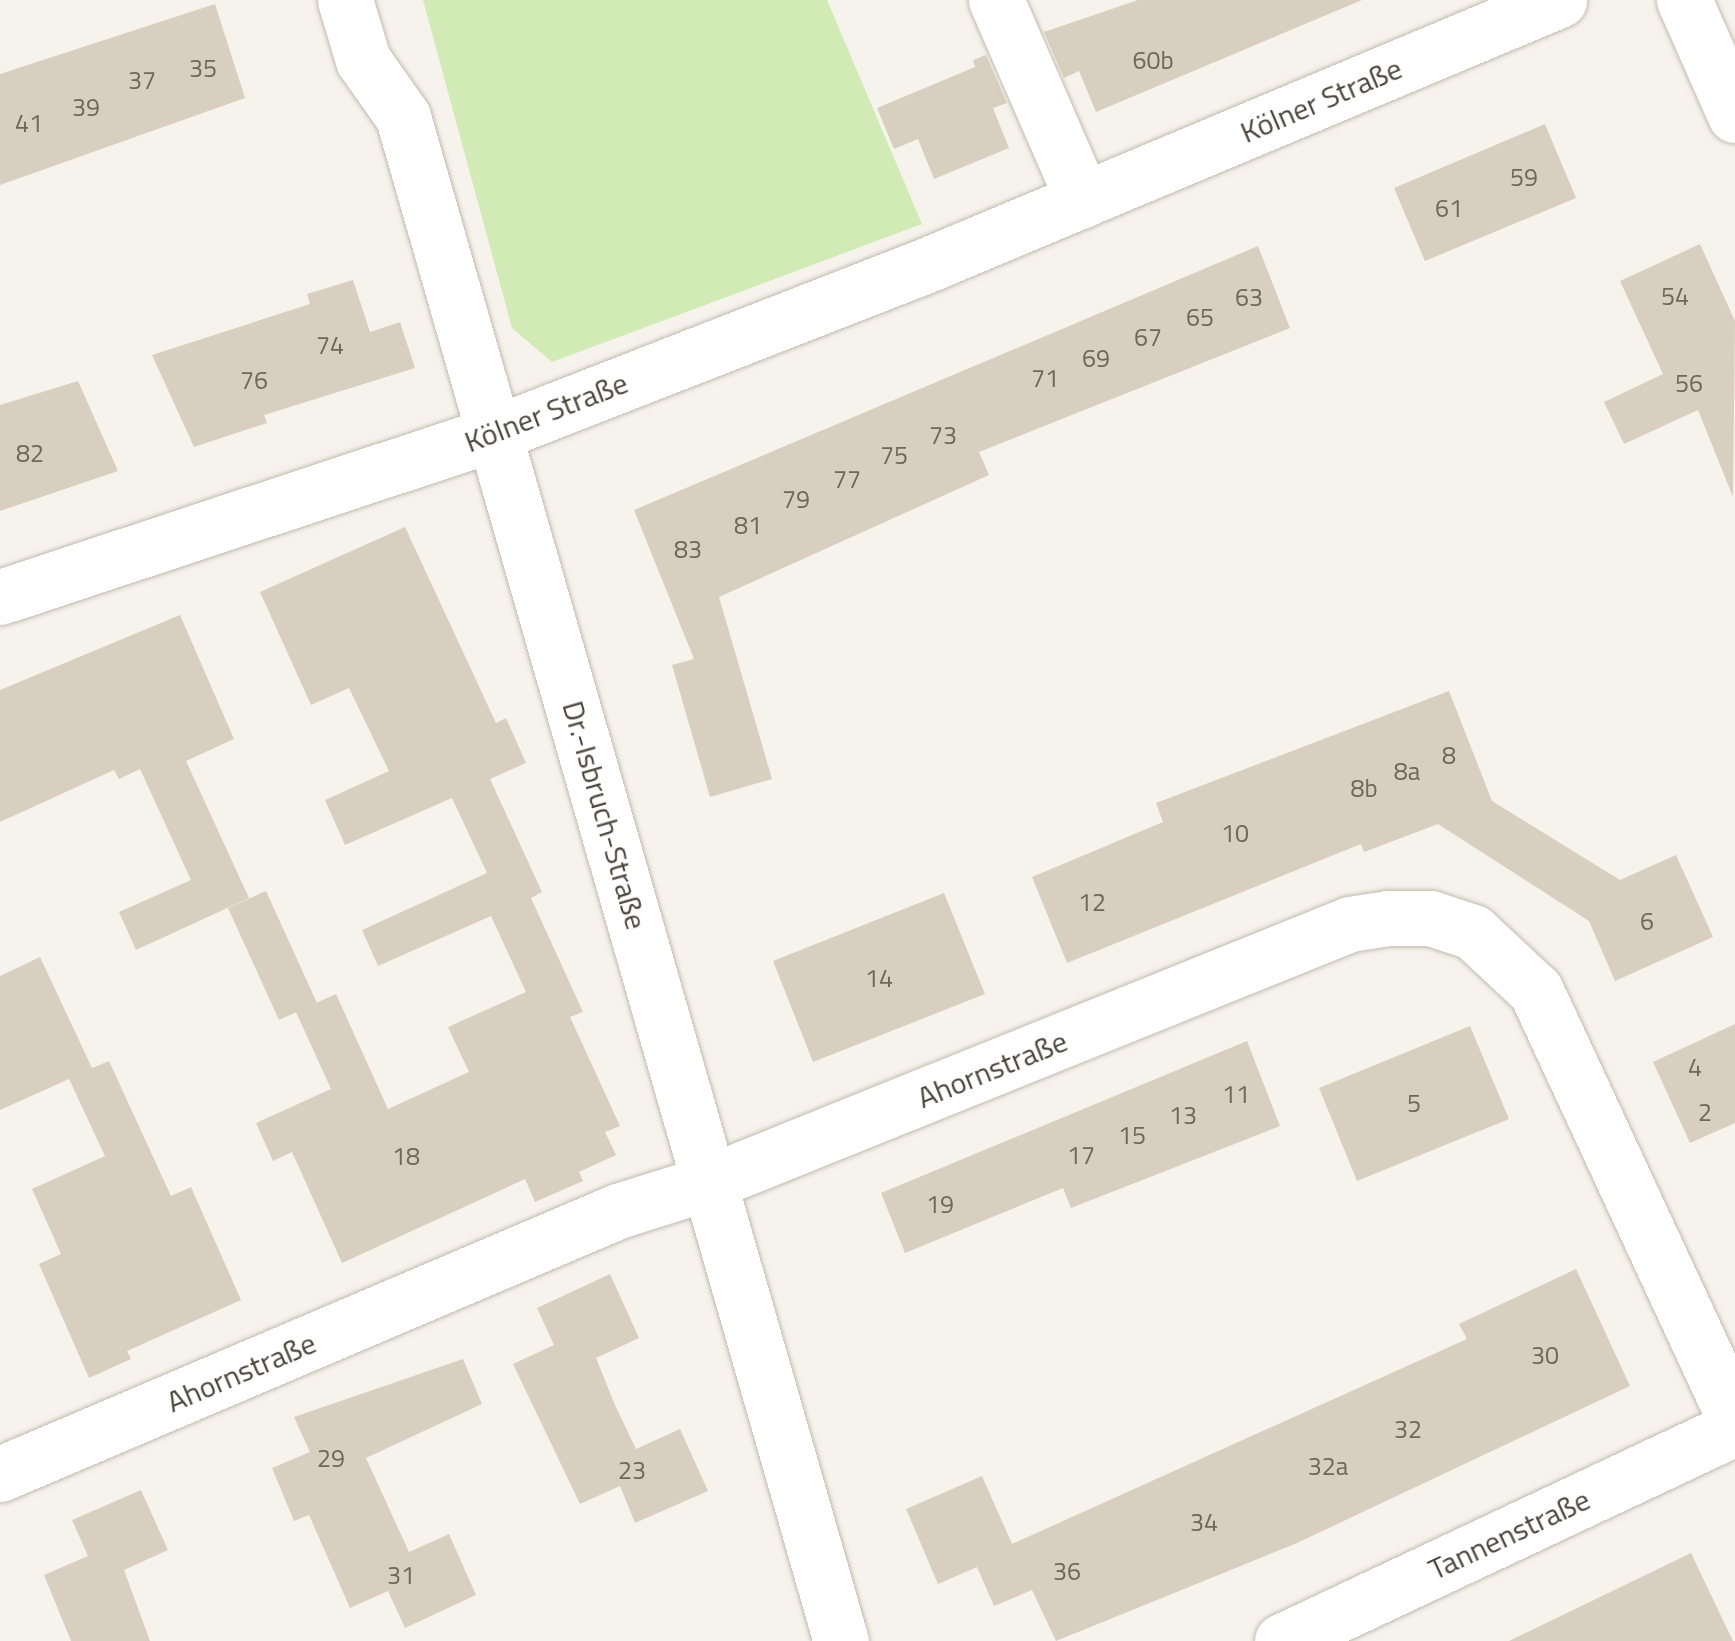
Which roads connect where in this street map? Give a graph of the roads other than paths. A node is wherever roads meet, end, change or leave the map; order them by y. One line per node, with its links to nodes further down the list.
1 (345, 0): 7 (street, Dr.-Isbruch-Straße)
2 (996, 0): 6 (street)
3 (1559, 0): 6 (street, Kölner Straße)
4 (1684, 0): 5 (street)
5 (1735, 115)
6 (1082, 200): 7 (street, Kölner Straße)
7 (496, 433): 8 (street, Kölner Straße); 9 (street, Dr.-Isbruch-Straße)
8 (0, 597)
9 (710, 1182): 10 (street, Ahornstraße); 12 (street, Ahornstraße); 13 (street, Dr.-Isbruch-Straße)
10 (1735, 1419)
11 (1735, 1428): 14 (street, Tannenstraße)
12 (0, 1474)
13 (841, 1641)
14 (1282, 1641)

